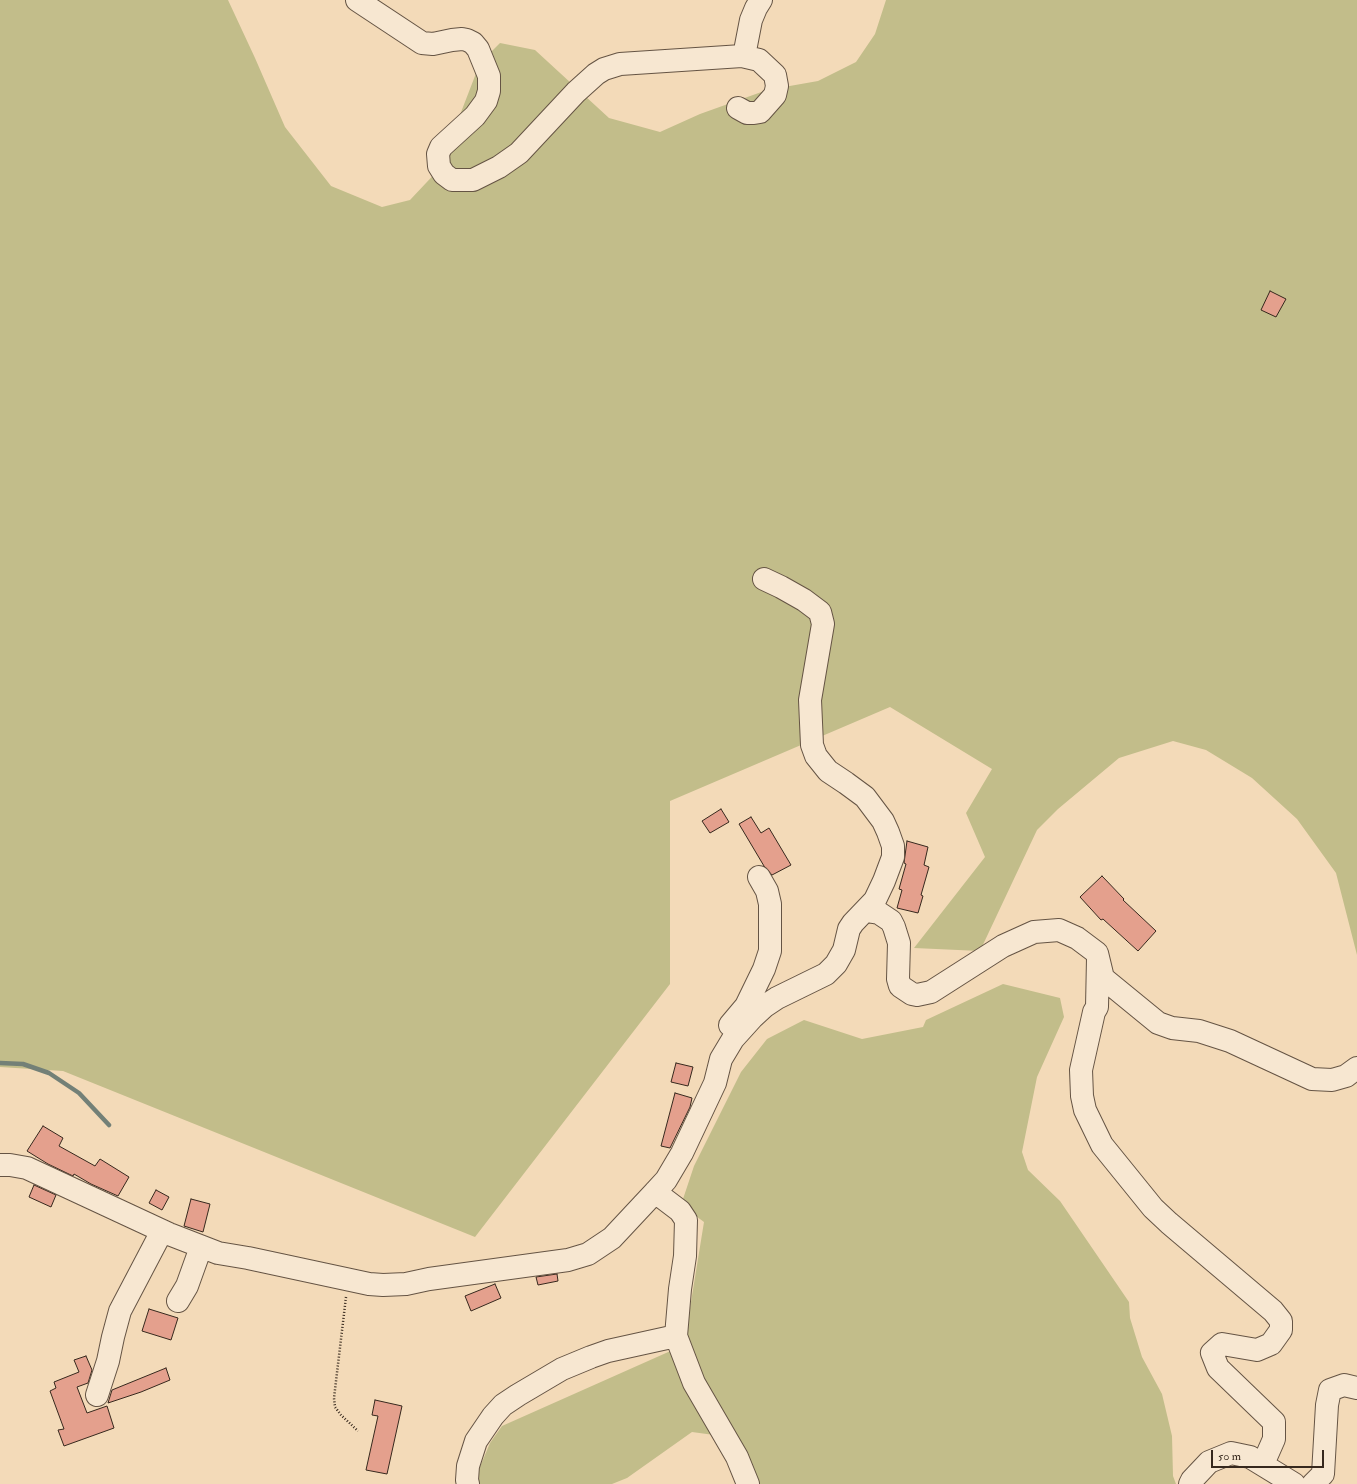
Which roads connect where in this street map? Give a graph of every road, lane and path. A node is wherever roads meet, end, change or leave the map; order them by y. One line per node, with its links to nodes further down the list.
1 (357, 0): 3 (street)
2 (759, 1): 3 (street)
3 (744, 56): 4 (street)
4 (738, 108)
5 (764, 579): 7 (street)
6 (759, 877): 9 (street)
7 (866, 911): 8 (street); 9 (street)
8 (1098, 958): 10 (street); 21 (street)
9 (731, 1044): 12 (street)
10 (1357, 1068)
11 (0, 1165): 13 (street)
12 (655, 1192): 15 (street); 17 (street)
13 (162, 1231): 14 (street); 19 (street)
14 (201, 1247): 15 (street); 16 (street)
15 (348, 1279): 20 (path)
16 (178, 1301)
17 (676, 1336): 22 (street); 23 (street)
18 (1357, 1388): 26 (street)
19 (97, 1395)
20 (358, 1431)
21 (1263, 1464): 24 (street); 25 (street)
22 (468, 1484)
23 (748, 1484)
24 (1190, 1484)
25 (1294, 1484)
26 (1313, 1484)

